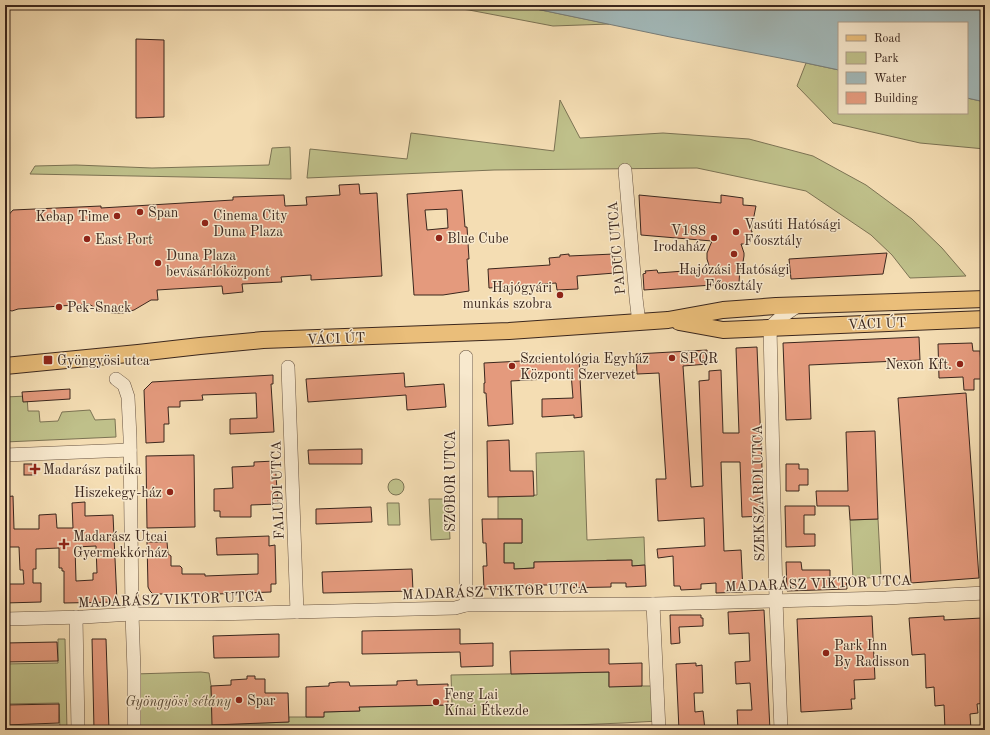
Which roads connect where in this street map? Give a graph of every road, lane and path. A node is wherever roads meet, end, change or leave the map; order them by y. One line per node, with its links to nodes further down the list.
1 (625, 170): 6 (street, PADUC UTCA)
2 (985, 300): 3 (main road, VÁCI ÚT)
3 (799, 305): 5 (main road, VÁCI ÚT); 7 (street)
4 (984, 319): 7 (main road, VÁCI ÚT)
5 (668, 320): 6 (main road, VÁCI ÚT); 7 (main road, VÁCI ÚT)
6 (639, 322): 9 (main road, VÁCI ÚT)
7 (770, 327): 15 (street, SZEKSZÁRDI UTCA)
8 (466, 356): 17 (street, SZOBOR UTCA)
9 (5, 366)
10 (288, 367): 18 (street, FALUDI UTCA)
11 (116, 379): 12 (street)
12 (130, 450): 13 (street); 19 (street)
13 (5, 455)
14 (985, 593): 15 (street, MADARÁSZ VIKTOR UTCA)
15 (776, 600): 16 (street, MADARÁSZ VIKTOR UTCA); 25 (street, SZEKSZÁRDI UTCA)
16 (653, 604): 17 (street, MADARÁSZ VIKTOR UTCA); 24 (street)
17 (466, 605): 18 (street, MADARÁSZ VIKTOR UTCA)
18 (297, 612): 19 (street, MADARÁSZ VIKTOR UTCA)
19 (132, 614): 20 (street, MADARÁSZ VIKTOR UTCA); 23 (street)
20 (76, 617): 21 (street, MADARÁSZ VIKTOR UTCA); 22 (street)
21 (5, 619)
22 (78, 730)
23 (134, 730)
24 (658, 730)
25 (781, 730)

